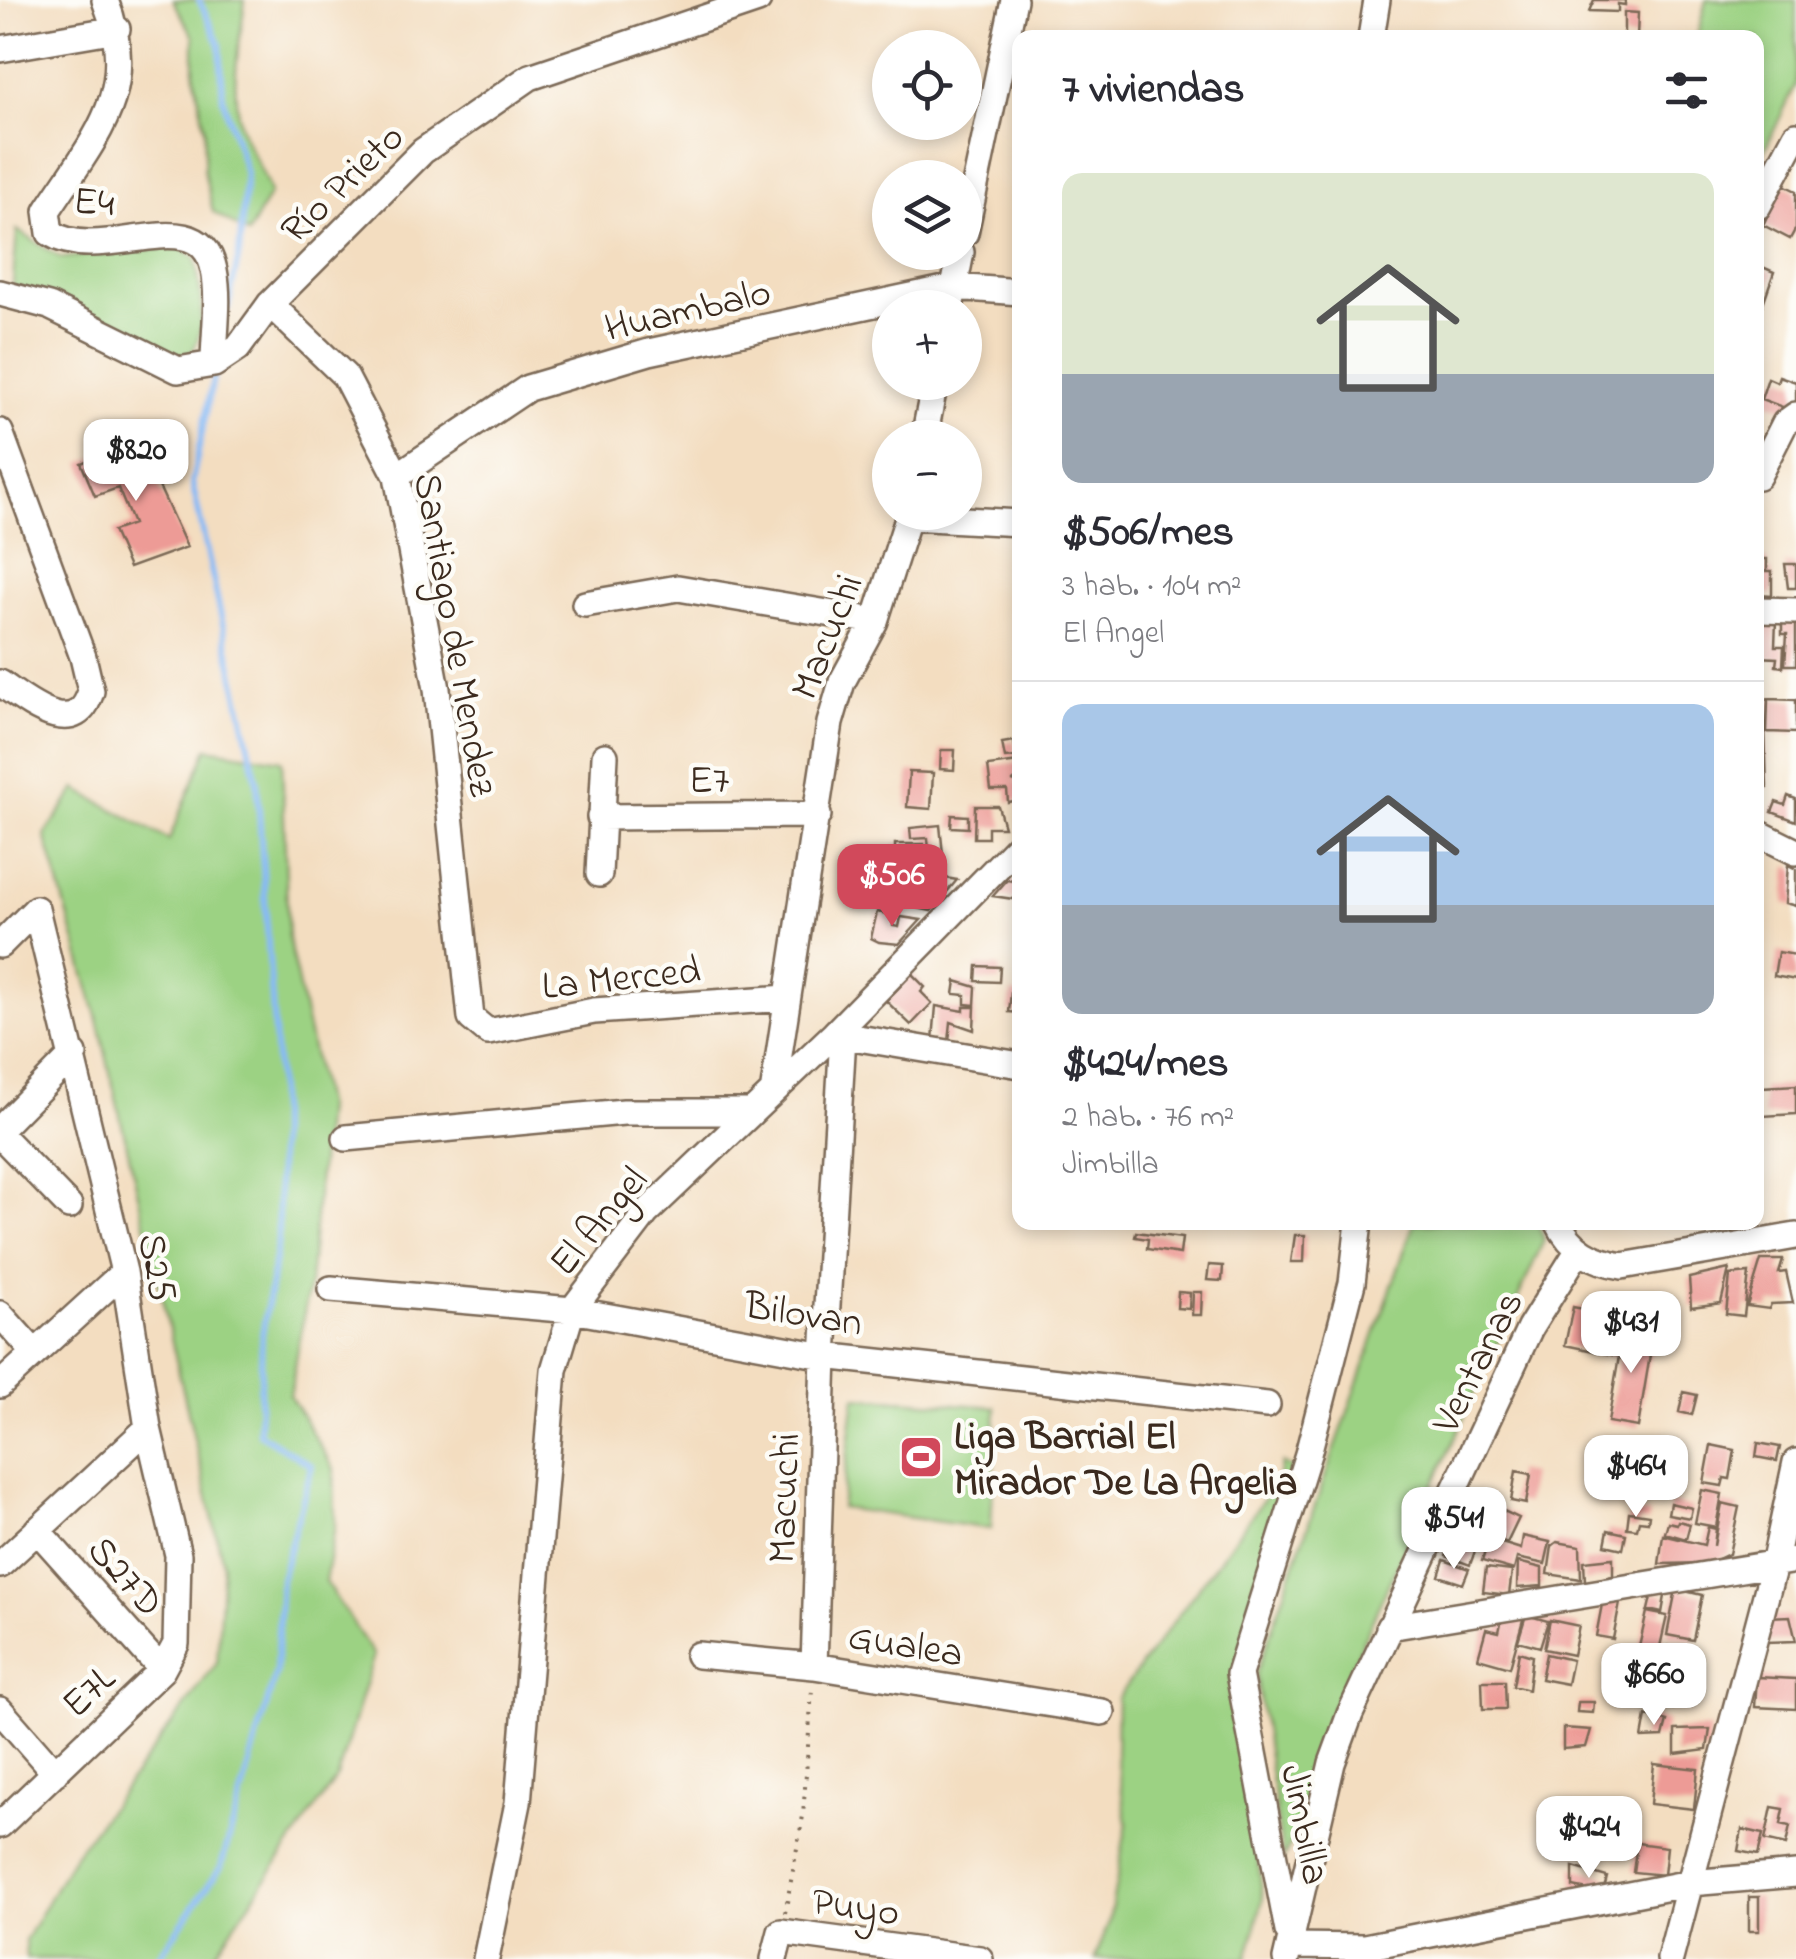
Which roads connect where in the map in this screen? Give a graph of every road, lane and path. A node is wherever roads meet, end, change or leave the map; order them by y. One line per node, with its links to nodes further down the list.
1 (105, 0): 5 (street, E4)
2 (758, 0): 14 (street, Río Prieto)
3 (1014, 0): 9 (street)
4 (1377, 0): 6 (street)
5 (116, 29): 7 (street); 16 (street, E4)
6 (1372, 30)
7 (0, 49)
8 (1796, 135): 10 (street)
9 (980, 160)
10 (1764, 195)
11 (0, 293): 16 (street)
12 (1012, 293): 13 (street, Huambalo)
13 (982, 295)
14 (270, 304): 16 (street, Río Prieto); 21 (street, Santiago de Mendez)
15 (872, 312): 21 (street, Huambalo)
16 (214, 364)
17 (1796, 415): 19 (street)
18 (0, 432): 20 (street)
19 (1764, 464)
20 (6, 468): 29 (street)
21 (397, 476): 39 (street, Santiago de Mendez)
22 (982, 520): 23 (street)
23 (1012, 522)
24 (904, 530): 28 (street, Macuchi)
25 (585, 604): 28 (street)
26 (1764, 610): 27 (street)
27 (1796, 611)
28 (874, 621): 31 (street, Macuchi)
29 (0, 683)
30 (605, 756): 32 (street)
31 (818, 815): 32 (street, E7); 38 (street, Macuchi)
32 (600, 817): 36 (street)
33 (1764, 836): 35 (street)
34 (1012, 852): 40 (street, El Angel)
35 (1796, 852)
36 (599, 874)
37 (0, 944): 41 (street, S25)
38 (787, 998): 39 (street, La Merced); 43 (street, Macuchi)
39 (471, 1018)
40 (839, 1035): 42 (street); 43 (street, El Angel); 57 (street, Macuchi)
41 (74, 1054): 45 (street); 52 (street, S25)
42 (1012, 1065)
43 (774, 1086): 44 (street, El Angel)
44 (747, 1112): 46 (street); 54 (street, El Angel)
45 (0, 1132): 47 (street)
46 (346, 1138)
47 (69, 1206)
48 (1358, 1230): 77 (street, Jimbilla)
49 (1564, 1230): 51 (street)
50 (1796, 1236): 51 (street)
51 (1578, 1251): 65 (street, Ventanas)
52 (124, 1272): 56 (street); 60 (street, S25)
53 (330, 1289): 54 (street, Bilovan)
54 (572, 1310): 57 (street, Bilovan); 78 (street, El Angel)
55 (0, 1314): 56 (street)
56 (34, 1352): 58 (street)
57 (824, 1356): 59 (street, Bilovan); 68 (street, Macuchi)
58 (0, 1385)
59 (1267, 1405)
60 (148, 1428): 62 (street); 66 (street, S25)
61 (1796, 1462): 63 (street)
62 (37, 1530): 64 (street); 69 (street, S27D)
63 (1785, 1562): 65 (street); 75 (street)
64 (0, 1565)
65 (1389, 1627): 77 (street, Ventanas)
66 (176, 1644): 69 (street, E7L)
67 (698, 1655): 68 (street, Gualea)
68 (814, 1666): 71 (street, Gualea); 76 (path)
69 (162, 1670): 72 (street, E7L)
70 (0, 1710): 72 (street)
71 (1102, 1712)
72 (55, 1773): 73 (street, E7L)
73 (0, 1825)
74 (1796, 1874): 75 (street, Jimbilla)
75 (1690, 1883): 77 (street, Jimbilla); 81 (street)
76 (782, 1932): 79 (street); 80 (street, Puyo)
77 (1288, 1952)
78 (486, 1959)
79 (774, 1959)
80 (980, 1959)
81 (1670, 1959)

